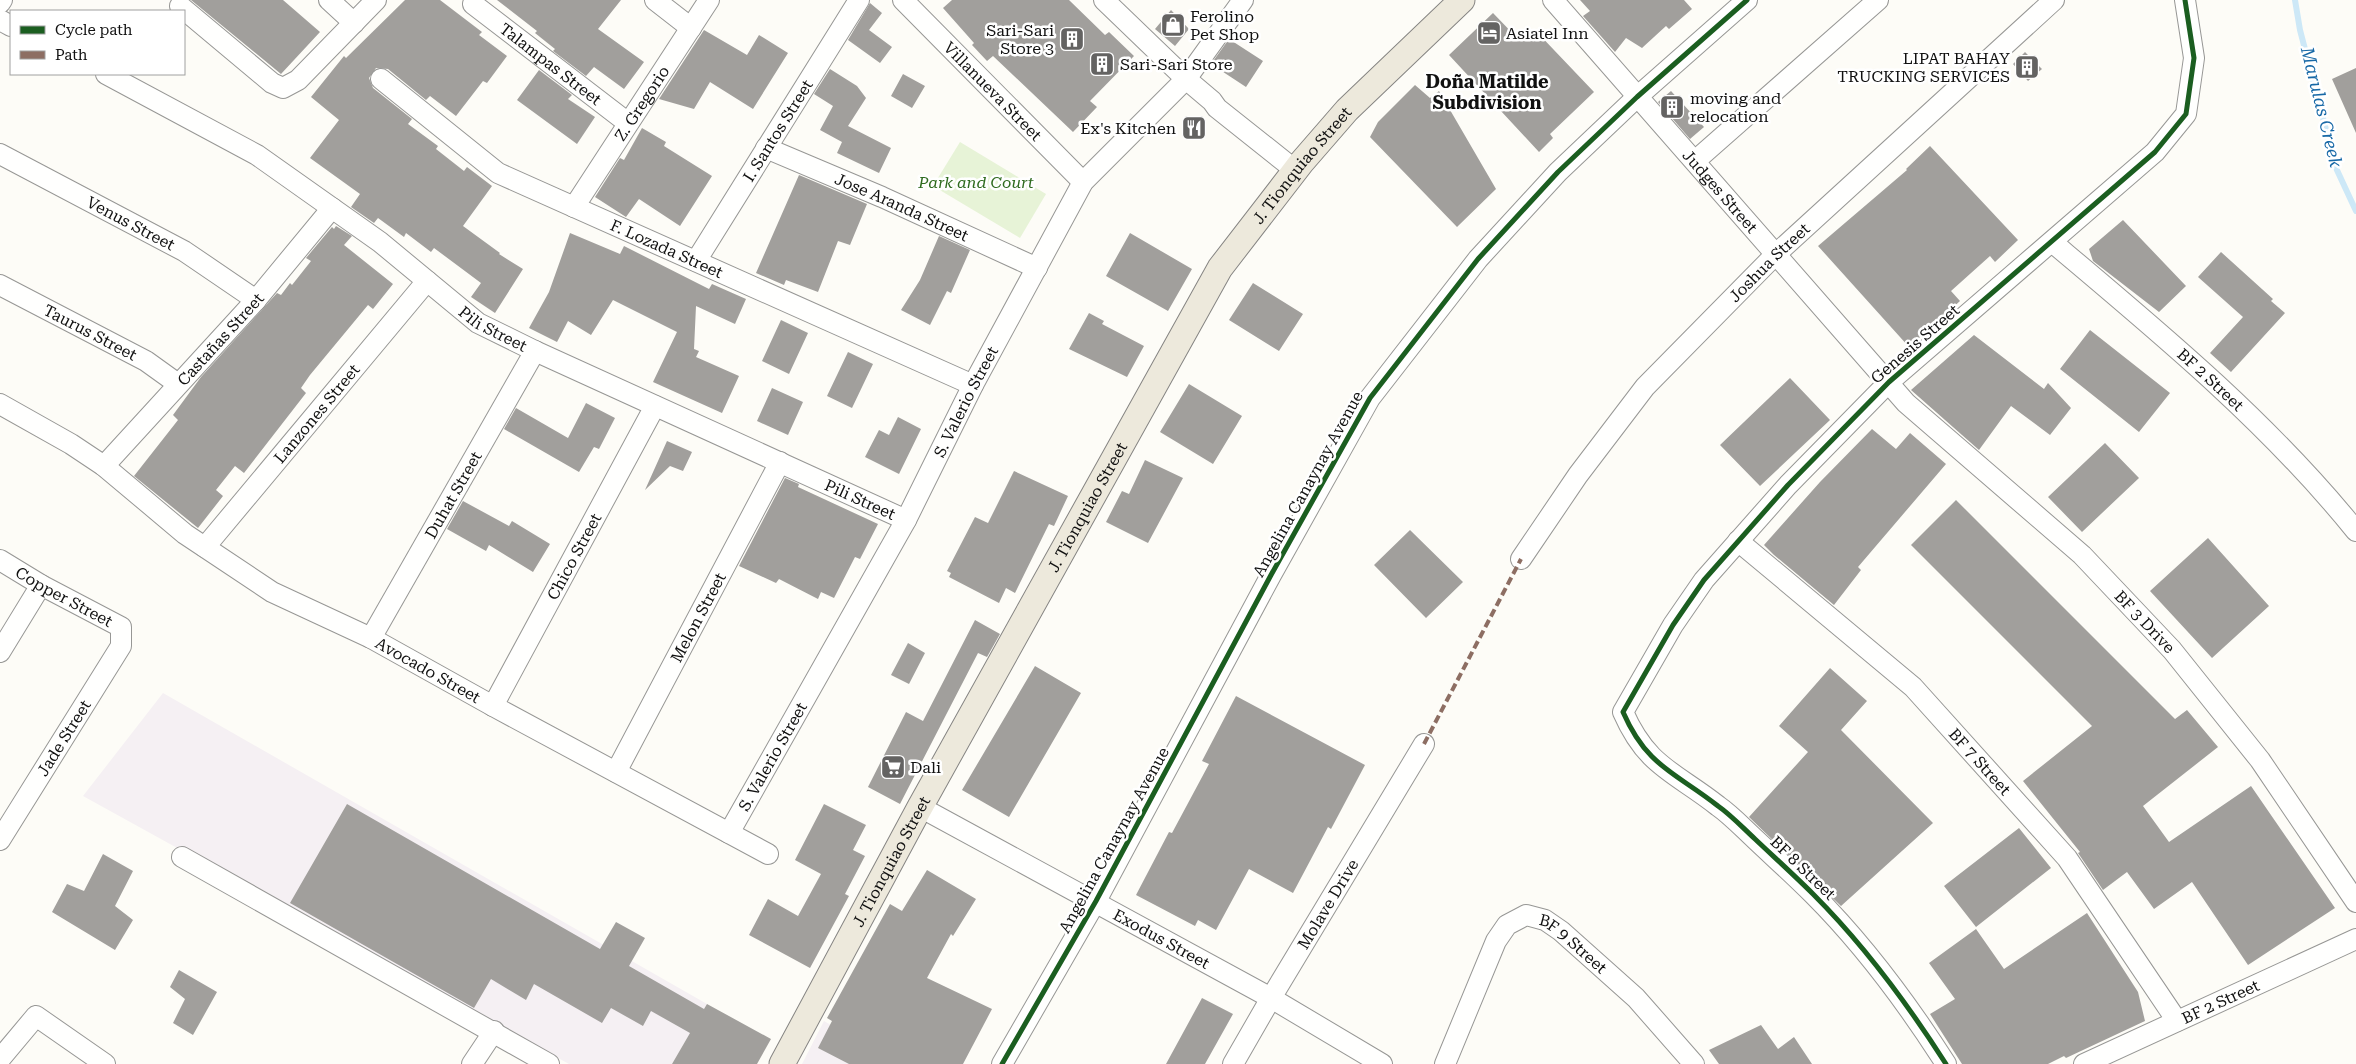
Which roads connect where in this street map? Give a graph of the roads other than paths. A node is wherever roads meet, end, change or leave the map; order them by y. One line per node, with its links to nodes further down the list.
1 (329, 0): 17 (street)
2 (376, 0): 17 (street)
3 (655, 0): 18 (street)
4 (709, 0): 18 (street, Z. Gregorio)
5 (859, 0): 24 (street, I. Santos Street)
6 (903, 0): 28 (street, Villanueva Street)
7 (1104, 0): 21 (street)
8 (1243, 0): 21 (street, S. Valerio Street)
9 (1462, 0): 27 (main road, J. Tionquiao Street)
10 (1553, 0): 22 (street, Judges Street)
11 (1747, 0): 22 (street, Angelina Canaynay Avenue)
12 (1878, 0): 26 (street)
13 (2054, 0): 32 (street, Joshua Street)
14 (2185, 0): 31 (street, Genesis Street)
15 (473, 4): 23 (street, Talampas Street)
16 (185, 10): 17 (street)
17 (354, 23)
18 (691, 28): 23 (street, Z. Gregorio)
19 (114, 75): 30 (street, Pili Street)
20 (381, 79): 29 (street, F. Lozada Street)
21 (1186, 79): 27 (street); 28 (street, S. Valerio Street)
22 (1637, 97): 26 (street, Judges Street); 65 (street, Angelina Canaynay Avenue)
23 (628, 123): 29 (street, Z. Gregorio)
24 (766, 148): 33 (street, I. Santos Street); 34 (street, Jose Aranda Street)
25 (0, 154): 37 (street, Venus Street)
26 (1695, 161): 32 (street, Judges Street)
27 (1298, 166): 60 (main road, J. Tionquiao Street)
28 (1083, 182): 34 (street, S. Valerio Street)
29 (574, 207): 33 (street, F. Lozada Street)
30 (332, 208): 35 (street, Pili Street); 37 (street, Castañas Street)
31 (2052, 242): 39 (street, Genesis Street); 47 (street, BF 2 Street)
32 (1776, 254): 39 (street, Judges Street); 50 (street, Joshua Street)
33 (696, 261): 41 (street, F. Lozada Street)
34 (1037, 268): 41 (street, S. Valerio Street)
35 (427, 281): 38 (street, Pili Street); 49 (street, Lanzones Street)
36 (0, 285): 40 (street, Taurus Street)
37 (256, 300): 40 (street, Castañas Street)
38 (535, 351): 43 (street, Pili Street); 54 (street, Duhat Street)
39 (1889, 382): 48 (street, Genesis Street); 66 (street, BF 3 Drive)
40 (178, 384): 45 (street, Castañas Street)
41 (973, 385): 46 (street, S. Valerio Street)
42 (0, 404): 45 (street, Avocado Street)
43 (655, 406): 44 (street, Pili Street); 56 (street, Chico Street)
44 (780, 462): 46 (street, Pili Street); 59 (street, Melon Street)
45 (104, 466): 49 (street, Avocado Street)
46 (906, 520): 61 (street, S. Valerio Street)
47 (2356, 531)
48 (1738, 541): 57 (street, Genesis Street); 69 (street, BF 7 Street)
49 (205, 547): 54 (street, Avocado Street)
50 (1521, 559)
51 (0, 560): 52 (street, Copper Street)
52 (41, 585): 53 (street, Copper Street); 55 (street)
53 (123, 635): 62 (street, Jade Street)
54 (371, 638): 56 (street, Avocado Street)
55 (0, 652)
56 (493, 706): 59 (street, Avocado Street)
57 (1623, 712): 81 (street, BF 8 Street)
58 (1424, 744): 68 (street, Molave Drive)
59 (616, 772): 61 (street, Avocado Street)
60 (920, 807): 65 (street, Exodus Street); 75 (main road, J. Tionquiao Street)
61 (729, 833): 63 (street, Avocado Street)
62 (0, 840)
63 (768, 854)
64 (182, 857): 70 (street)
65 (1096, 902): 68 (street, Exodus Street); 76 (street, Angelina Canaynay Avenue)
66 (2356, 902)
67 (2356, 939): 69 (street, BF 2 Street)
68 (1271, 998): 77 (street, Molave Drive); 78 (street, Exodus Street)
69 (2177, 1020): 82 (street, BF 2 Street)
70 (494, 1031): 73 (street); 74 (street)
71 (0, 1059): 72 (street)
72 (105, 1064)
73 (472, 1064)
74 (549, 1064)
75 (782, 1064)
76 (1002, 1064)
77 (1233, 1064)
78 (1382, 1064)
79 (1445, 1064): 80 (street, BF 9 Street)
80 (1694, 1064)
81 (1946, 1064)
82 (2084, 1064)

